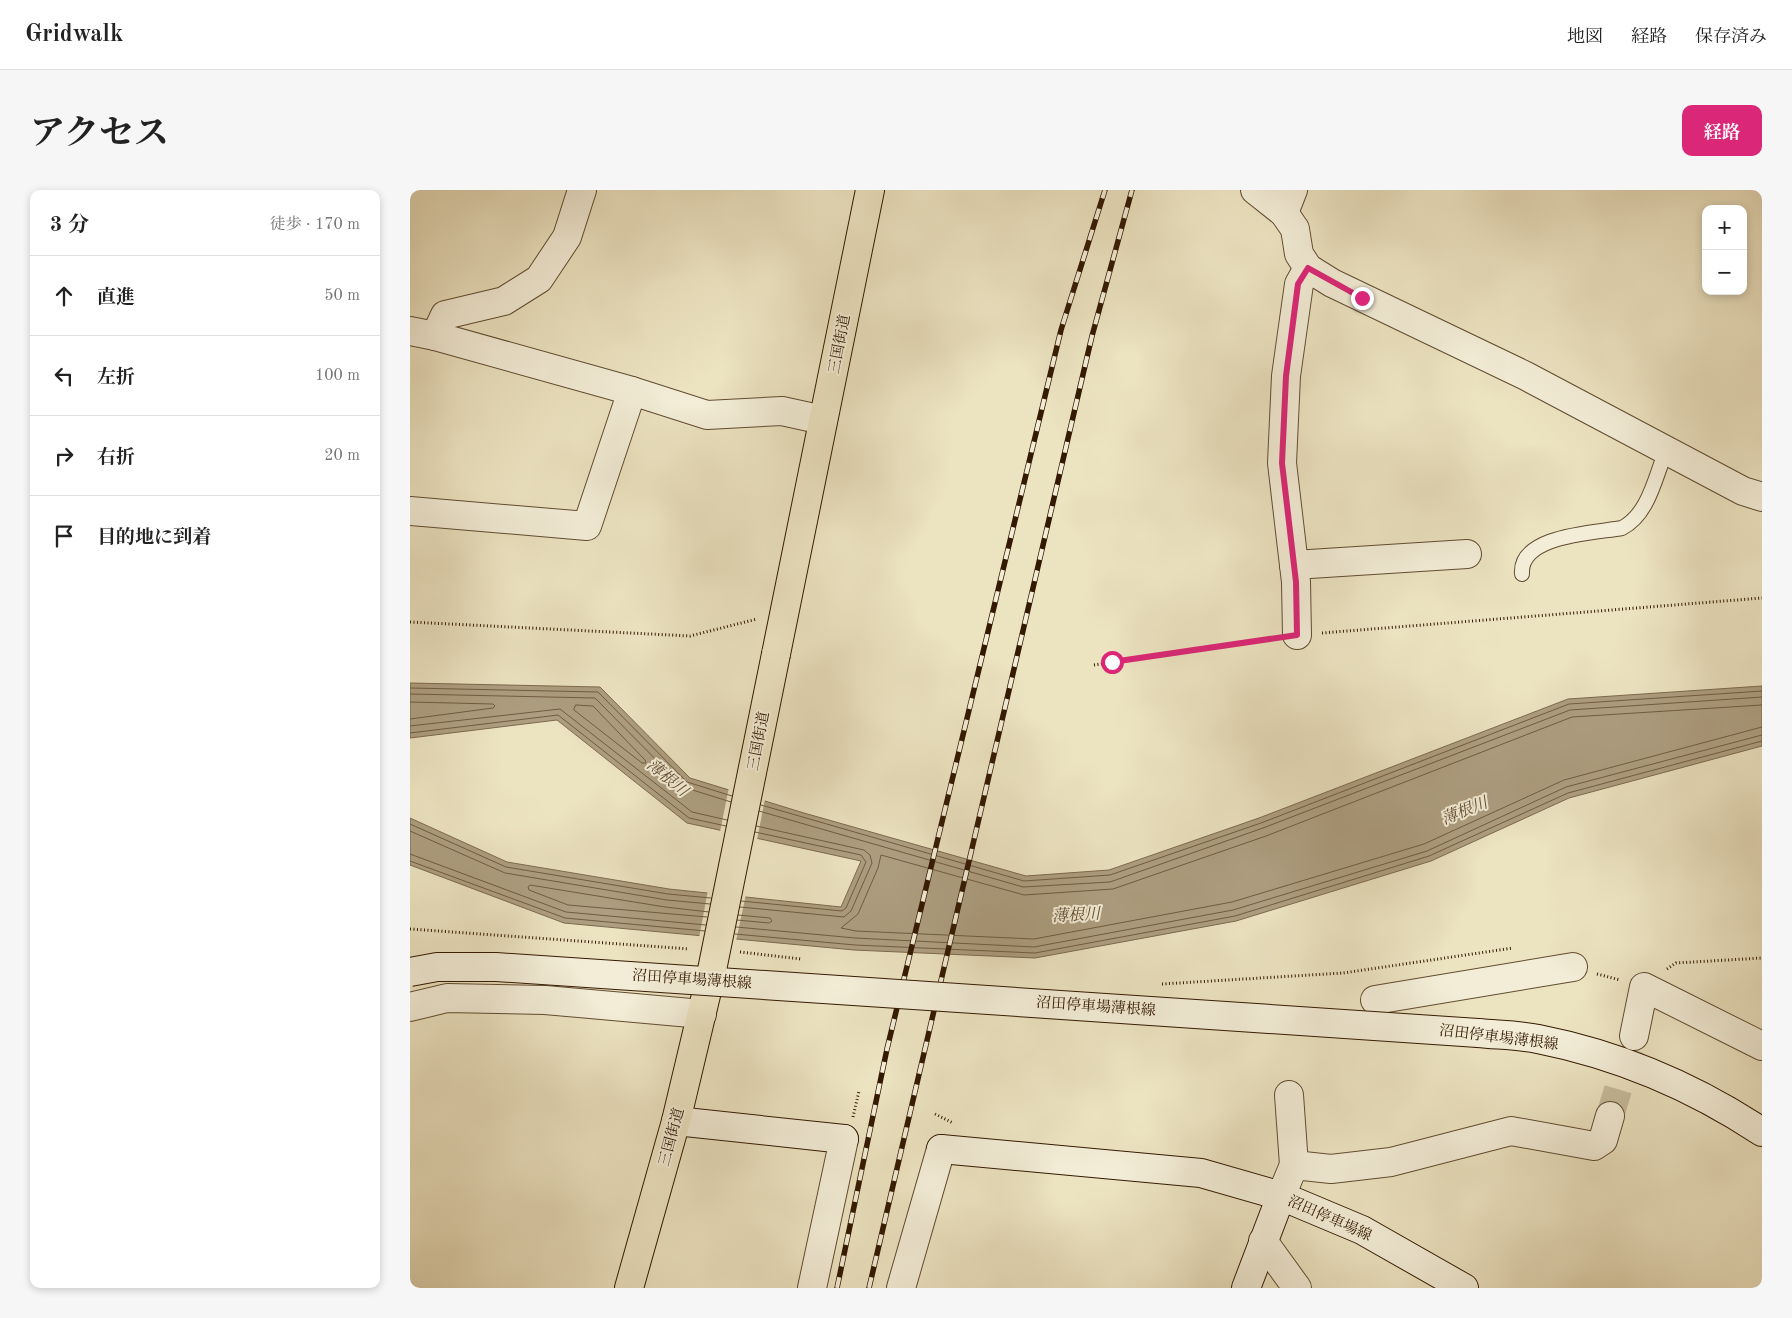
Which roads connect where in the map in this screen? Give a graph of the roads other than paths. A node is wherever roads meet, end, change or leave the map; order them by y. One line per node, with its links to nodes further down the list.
1 (582, 190): 6 (street)
2 (870, 190): 8 (highway, 三国街道)
3 (1255, 190): 4 (street)
4 (1289, 201): 5 (street)
5 (1308, 268): 9 (street); 13 (street)
6 (422, 334): 7 (street)
7 (632, 391): 8 (street); 11 (street)
8 (823, 420): 20 (highway, 三国街道, bridge)
9 (1666, 450): 10 (street); 14 (lane)
10 (1762, 497)
11 (410, 511)
12 (1467, 554): 13 (street)
13 (1294, 564): 15 (street)
14 (1522, 574)
15 (1297, 635)
16 (1573, 967): 18 (street)
17 (410, 972): 26 (street, 沼田停車場薄根線, bridge)
18 (1375, 1000)
19 (412, 1004): 20 (street)
20 (702, 1014): 25 (highway, 三国街道)
21 (1634, 1036): 22 (street)
22 (1762, 1046)
23 (1289, 1095): 27 (street)
24 (1610, 1116): 27 (street)
25 (676, 1121): 30 (highway, 三国街道); 31 (street)
26 (1762, 1132)
27 (1294, 1165): 28 (street)
28 (1282, 1196): 29 (street, 沼田停車場線); 32 (street); 35 (street, 沼田停車場線)
29 (1263, 1242): 33 (street, 沼田停車場線); 34 (street)
30 (628, 1288)
31 (812, 1288)
32 (901, 1288)
33 (1246, 1288)
34 (1296, 1288)
35 (1464, 1288)

